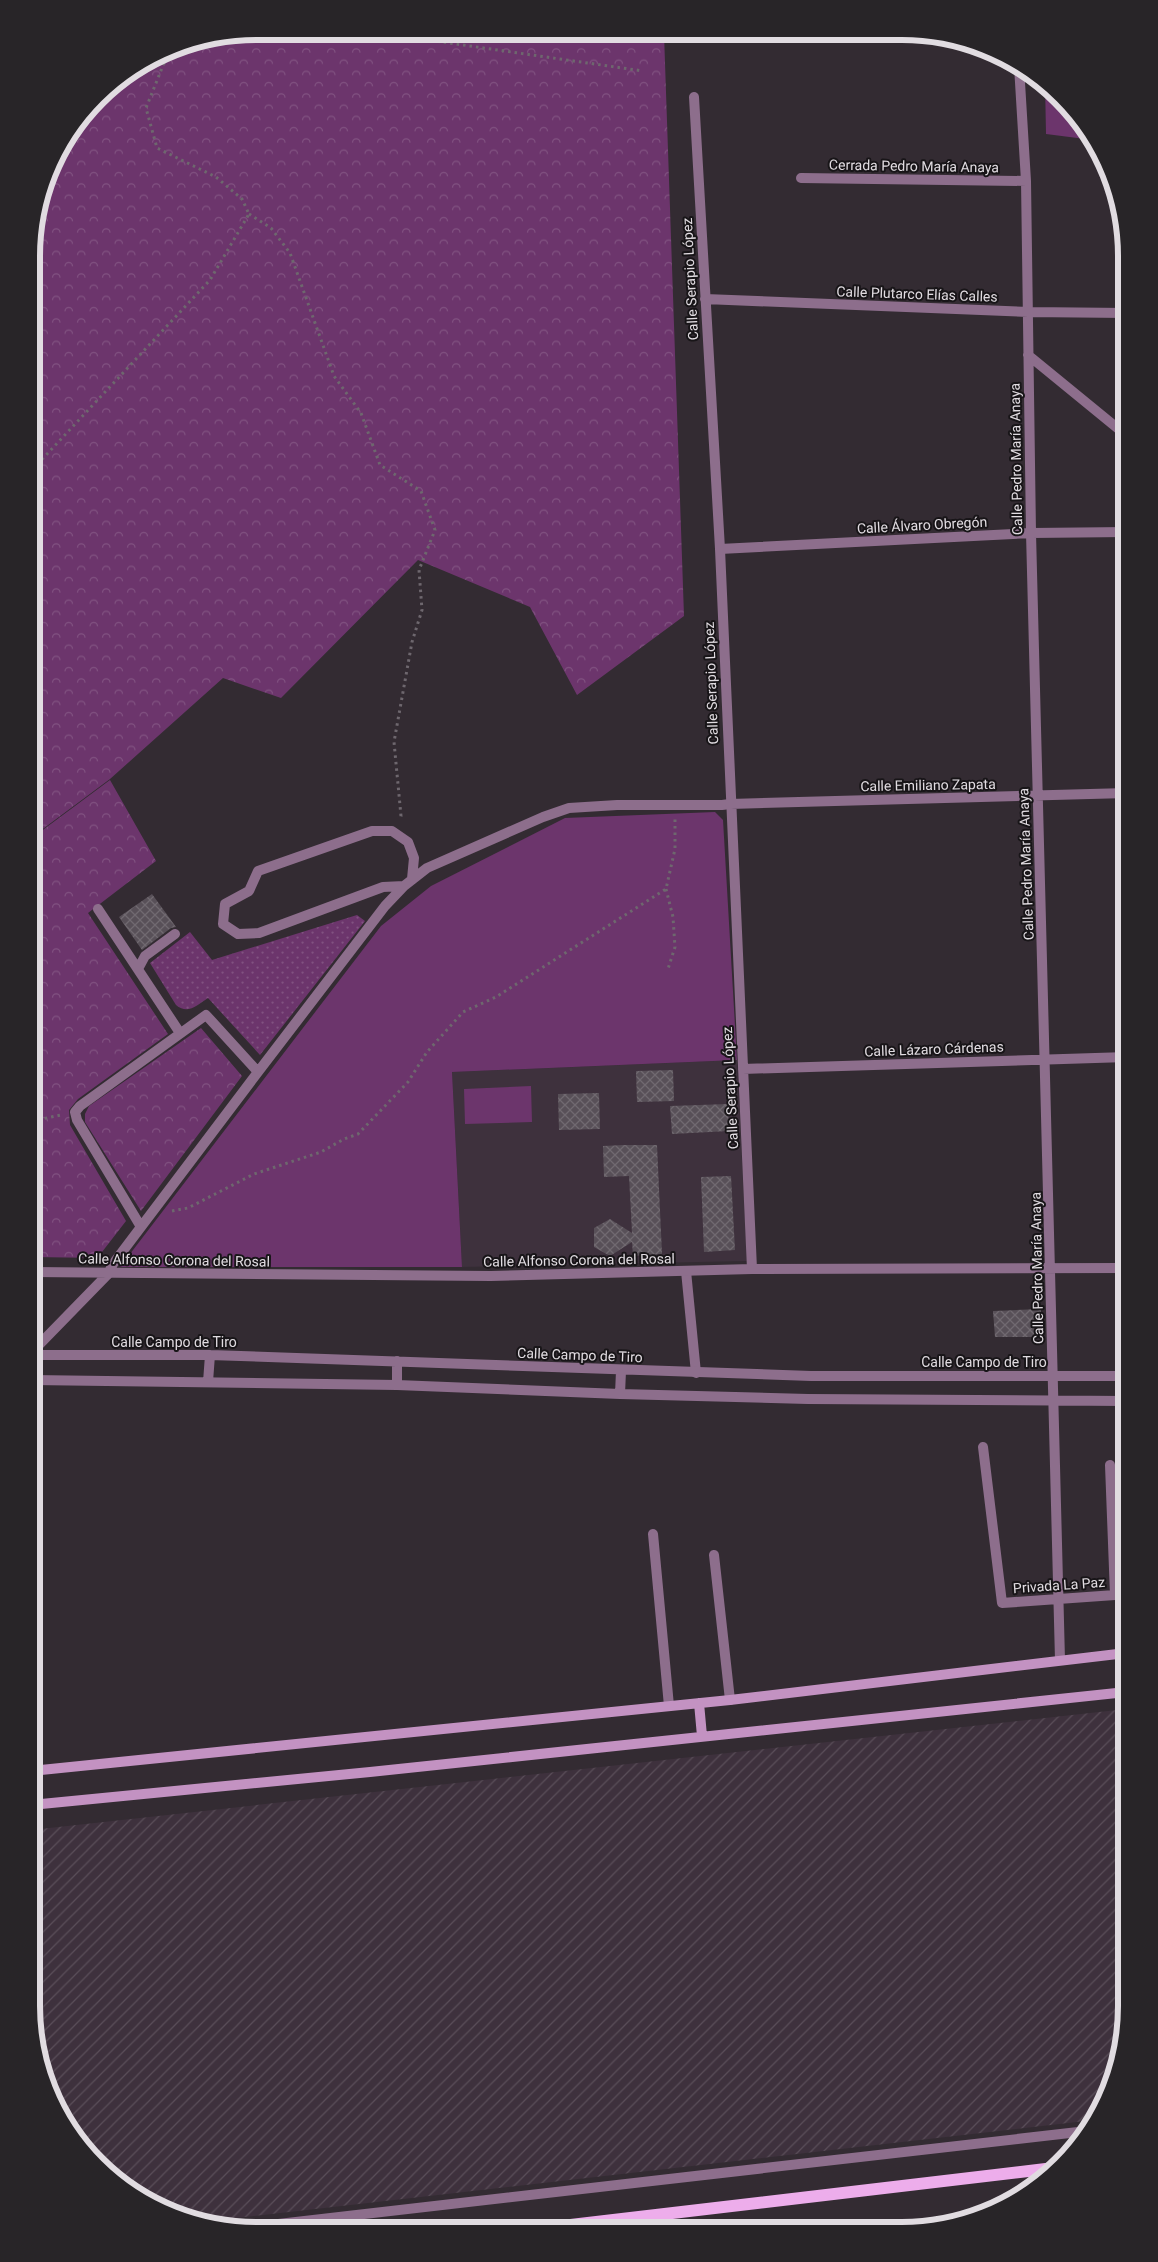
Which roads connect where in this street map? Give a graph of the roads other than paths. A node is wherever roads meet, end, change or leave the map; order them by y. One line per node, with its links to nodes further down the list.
1 (1020, 75): 4 (street, Calle Pedro María Anaya)
2 (694, 97): 5 (street, Calle Serapio López)
3 (801, 178): 4 (street, Cerrada Pedro María Anaya)
4 (1026, 181): 6 (street, Calle Pedro María Anaya)
5 (705, 299): 6 (street, Calle Plutarco Elías Calles); 12 (street, Calle Serapio López)
6 (1028, 312): 7 (street, Calle Plutarco Elías Calles); 8 (street, Calle Pedro María Anaya)
7 (1118, 312)
8 (1028, 355): 9 (street); 11 (street, Calle Pedro María Anaya)
9 (1118, 429)
10 (1118, 532): 11 (street, Calle Álvaro Obregón)
11 (1031, 533): 12 (street, Calle Álvaro Obregón); 14 (street, Calle Pedro María Anaya)
12 (720, 549): 15 (street, Calle Serapio López)
13 (1118, 793): 14 (street, Calle Emiliano Zapata)
14 (1038, 796): 15 (street, Calle Emiliano Zapata); 22 (street, Calle Pedro María Anaya)
15 (730, 804): 16 (street, Calle Emiliano Zapata); 23 (street, Calle Serapio López)
16 (408, 883): 16 (street); 24 (street)
17 (98, 909): 19 (street)
18 (175, 934): 19 (street)
19 (138, 969): 20 (street)
20 (180, 1033): 24 (street); 25 (street)
21 (1118, 1057): 22 (street, Calle Lázaro Cárdenas)
22 (1046, 1058): 23 (street, Calle Lázaro Cárdenas); 28 (street, Calle Pedro María Anaya)
23 (742, 1070): 26 (street, Calle Serapio López)
24 (258, 1072): 25 (street)
25 (141, 1227): 31 (street)
26 (752, 1268): 28 (street, Calle Alfonso Corona del Rosal); 29 (street, Calle Alfonso Corona del Rosal)
27 (1118, 1268): 28 (street, Calle Alfonso Corona del Rosal)
28 (1051, 1269): 38 (street, Calle Pedro María Anaya)
29 (686, 1270): 31 (street, Calle Alfonso Corona del Rosal); 37 (street)
30 (40, 1272): 31 (street, Calle Alfonso Corona del Rosal)
31 (108, 1274): 32 (street)
32 (40, 1346)
33 (40, 1354): 34 (street, Calle Campo de Tiro)
34 (210, 1355): 35 (street, Calle Campo de Tiro); 41 (street)
35 (398, 1361): 36 (street, Calle Campo de Tiro); 42 (street)
36 (621, 1371): 37 (street, Calle Campo de Tiro); 43 (street)
37 (696, 1373): 38 (street, Calle Campo de Tiro)
38 (1053, 1376): 39 (street, Calle Campo de Tiro); 44 (street, Calle Pedro María Anaya)
39 (1118, 1376)
40 (40, 1380): 41 (street)
41 (208, 1382): 42 (street)
42 (398, 1385): 43 (street)
43 (620, 1394): 44 (street)
44 (1053, 1400): 45 (street); 50 (street, Calle Pedro María Anaya)
45 (1118, 1401)
46 (984, 1447): 50 (street, Privada La Paz)
47 (1110, 1465): 50 (street, Privada La Paz)
48 (653, 1534): 56 (street)
49 (714, 1555): 54 (street)
50 (1059, 1599): 52 (street, Calle Pedro María Anaya)
51 (1118, 1654): 52 (main road)
52 (1060, 1660): 54 (main road)
53 (1118, 1693): 57 (main road)
54 (730, 1700): 55 (main road)
55 (699, 1703): 56 (main road); 57 (main road)
56 (669, 1706): 58 (main road)
57 (702, 1736): 59 (main road)
58 (40, 1770)
59 (40, 1804)
60 (1077, 2132): 62 (street)
61 (1043, 2169): 63 (main road)
62 (295, 2222)
63 (596, 2222)

